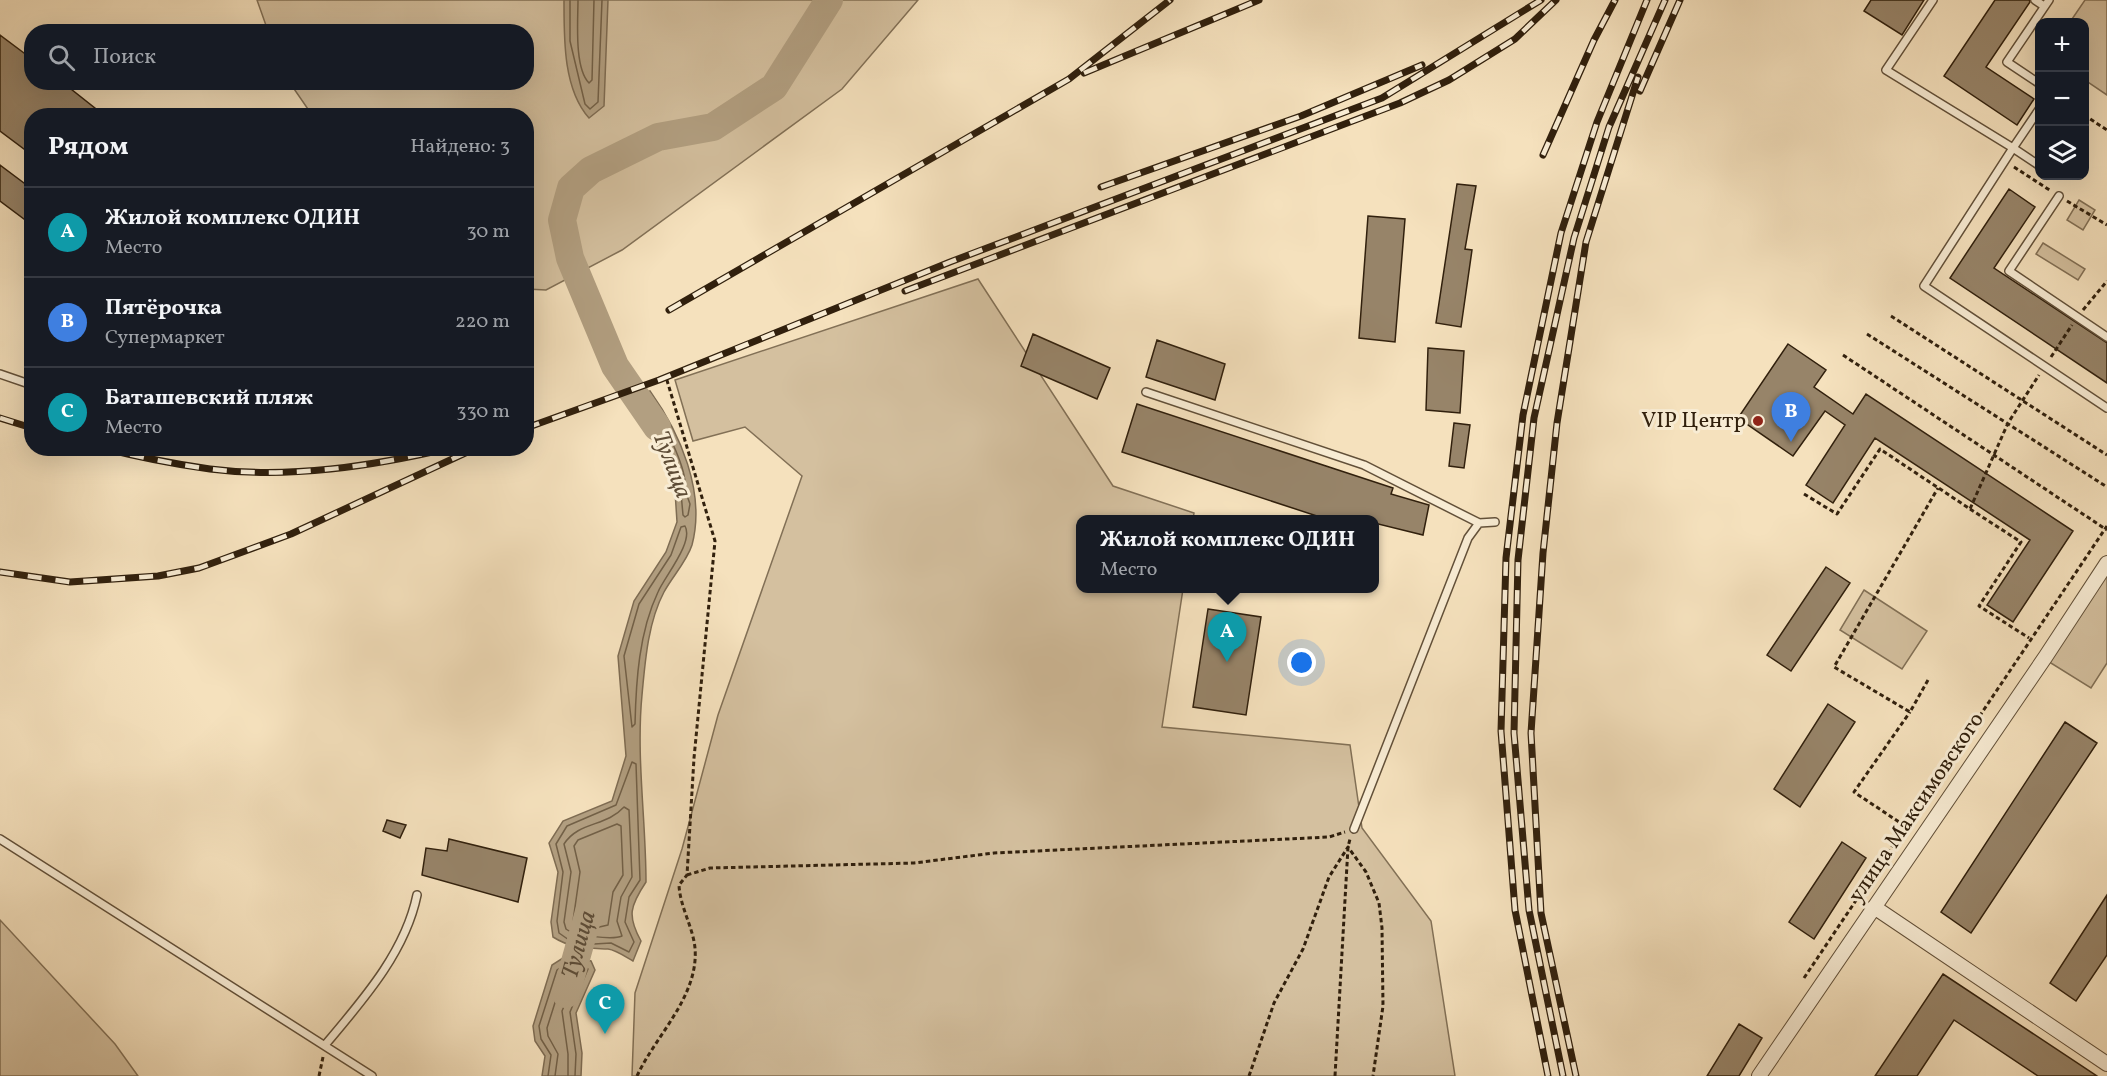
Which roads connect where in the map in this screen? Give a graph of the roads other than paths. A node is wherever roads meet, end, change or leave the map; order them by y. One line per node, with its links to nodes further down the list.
1 (1933, 0): 6 (lane)
2 (2035, 0): 3 (lane)
3 (2046, 3): 4 (lane)
4 (2035, 81)
5 (2035, 115): 6 (lane)
6 (2013, 148): 7 (lane); 13 (lane)
7 (2035, 163)
8 (2059, 196): 9 (lane)
9 (2107, 337)
10 (0, 374): 11 (lane)
11 (24, 382)
12 (1146, 392): 15 (lane)
13 (2107, 408)
14 (1495, 522): 15 (lane)
15 (1479, 523): 17 (lane)
16 (2107, 563): 20 (street, улица Максимовского)
17 (1354, 829)
18 (0, 839): 21 (lane)
19 (417, 895): 21 (lane)
20 (1874, 908): 22 (street); 24 (street, улица Максимовского)
21 (325, 1045): 23 (lane)
22 (2107, 1064)
23 (372, 1076)
24 (1759, 1076)

